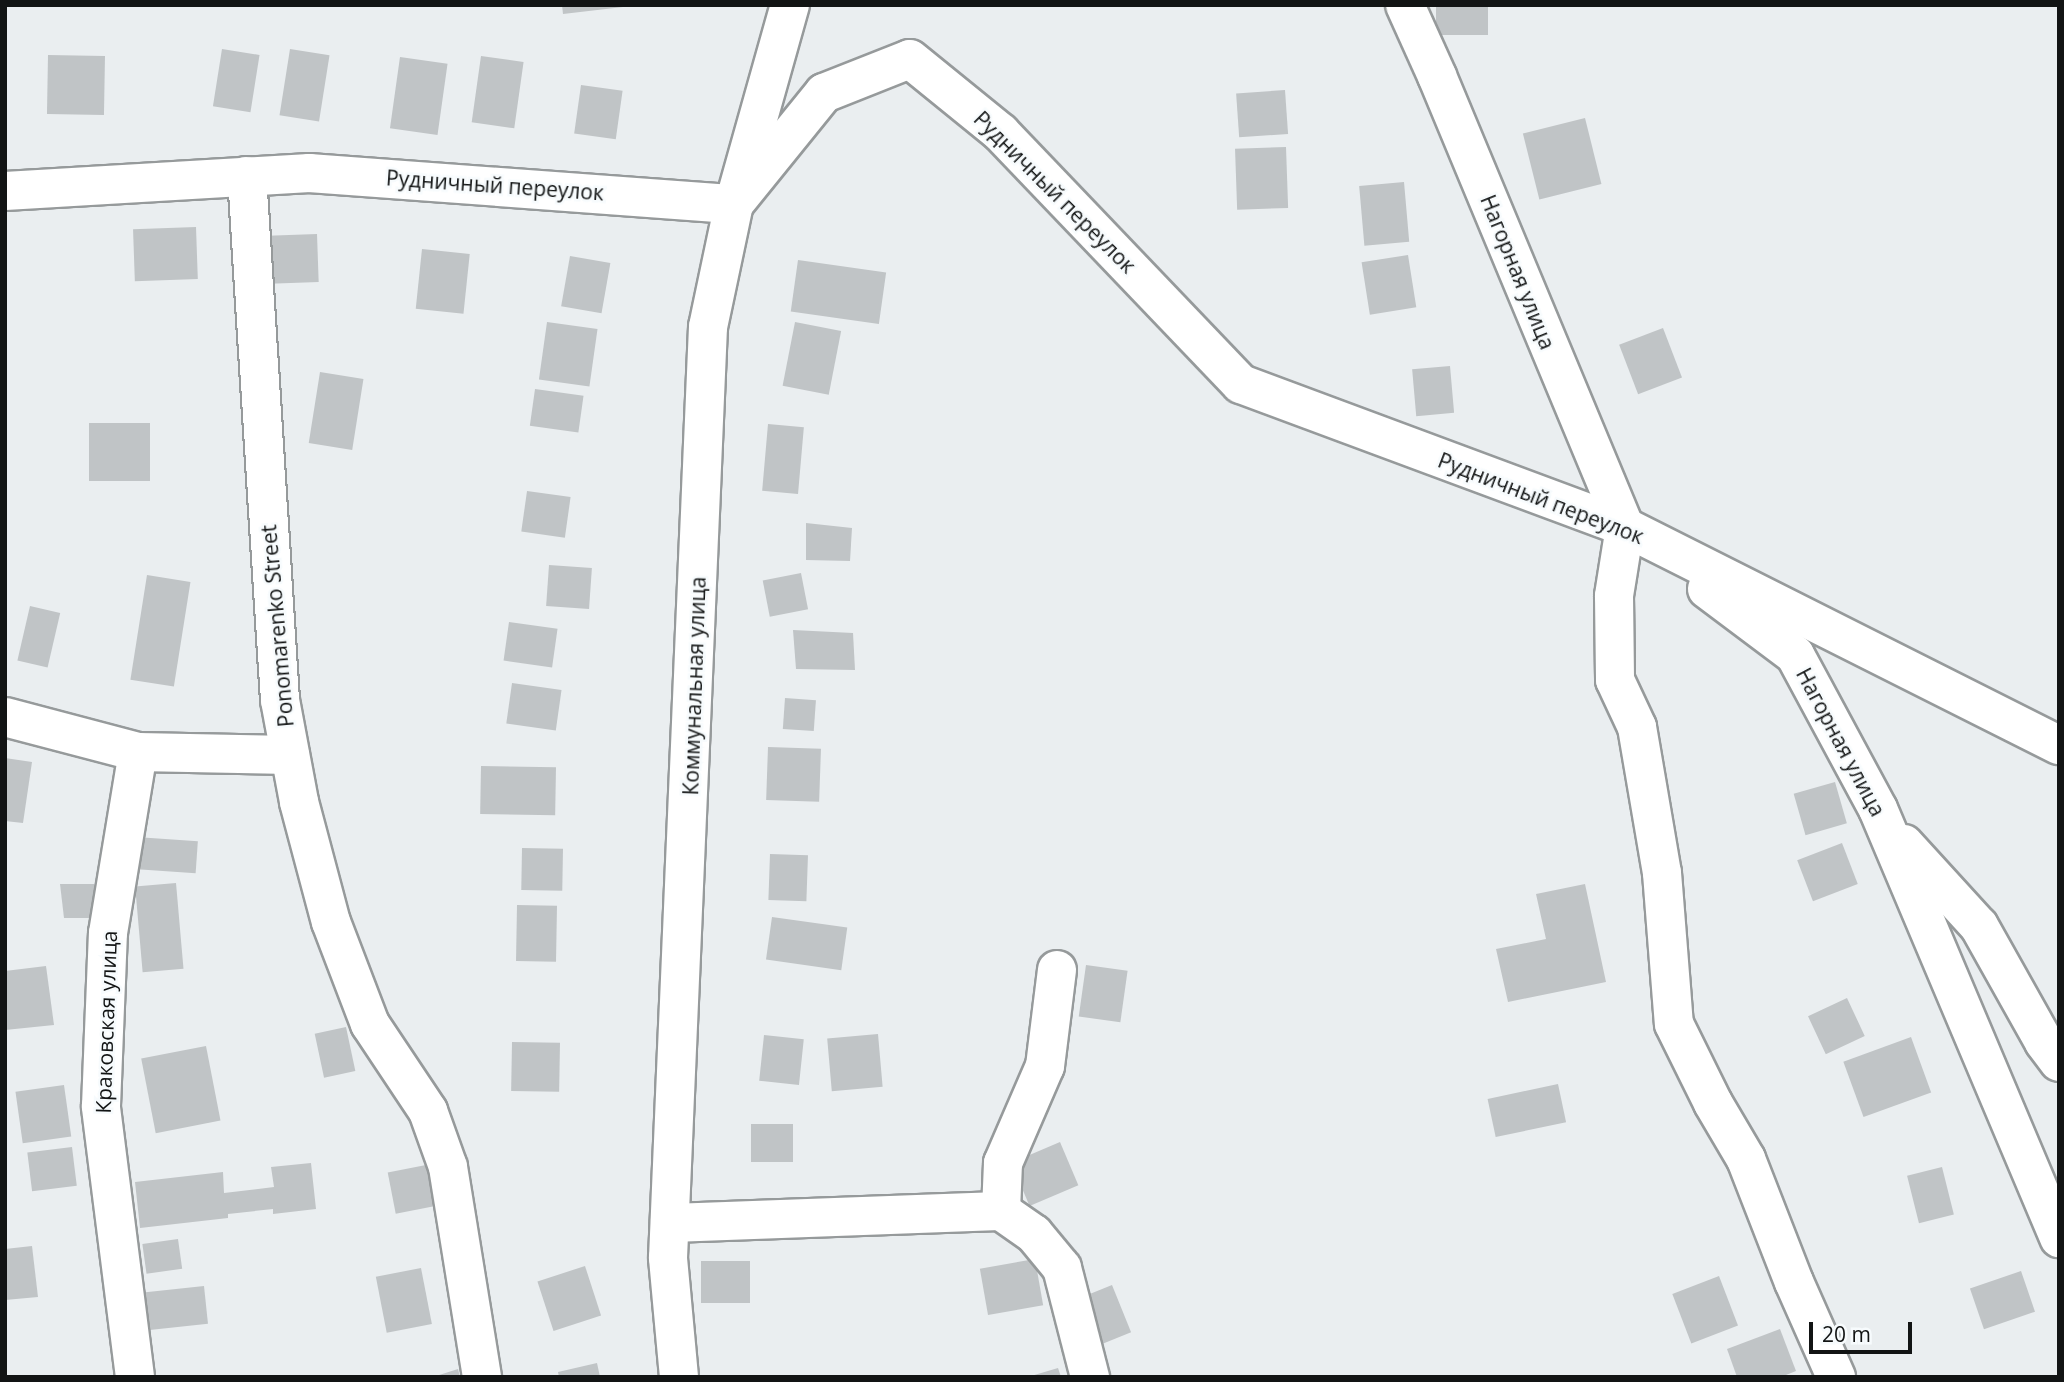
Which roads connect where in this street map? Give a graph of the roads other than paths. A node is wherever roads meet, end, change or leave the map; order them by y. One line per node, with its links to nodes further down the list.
1 (790, 5): 5 (street, Коммунальная улица)
2 (1405, 5): 6 (street, Нагорная улица)
3 (247, 176): 4 (street, Рудничный переулок); 5 (street, Рудничный переулок); 10 (street, Ponomarenko Street)
4 (5, 191)
5 (734, 204): 6 (street, Рудничный переулок); 15 (street, Коммунальная улица)
6 (1625, 527): 8 (street, Рудничный переулок); 11 (street, Нагорная улица); 21 (street)
7 (5, 716): 9 (street)
8 (2059, 745)
9 (138, 752): 10 (street); 17 (street, Краковская улица)
10 (290, 755): 18 (street, Ponomarenko Street)
11 (1878, 809): 13 (street); 16 (street, Нагорная улица)
12 (1057, 970): 14 (street)
13 (2059, 1062)
14 (1000, 1211): 15 (street); 20 (street)
15 (670, 1223): 19 (street, Коммунальная улица)
16 (2059, 1238)
17 (135, 1377)
18 (482, 1377)
19 (679, 1377)
20 (1090, 1377)
21 (1836, 1377)

